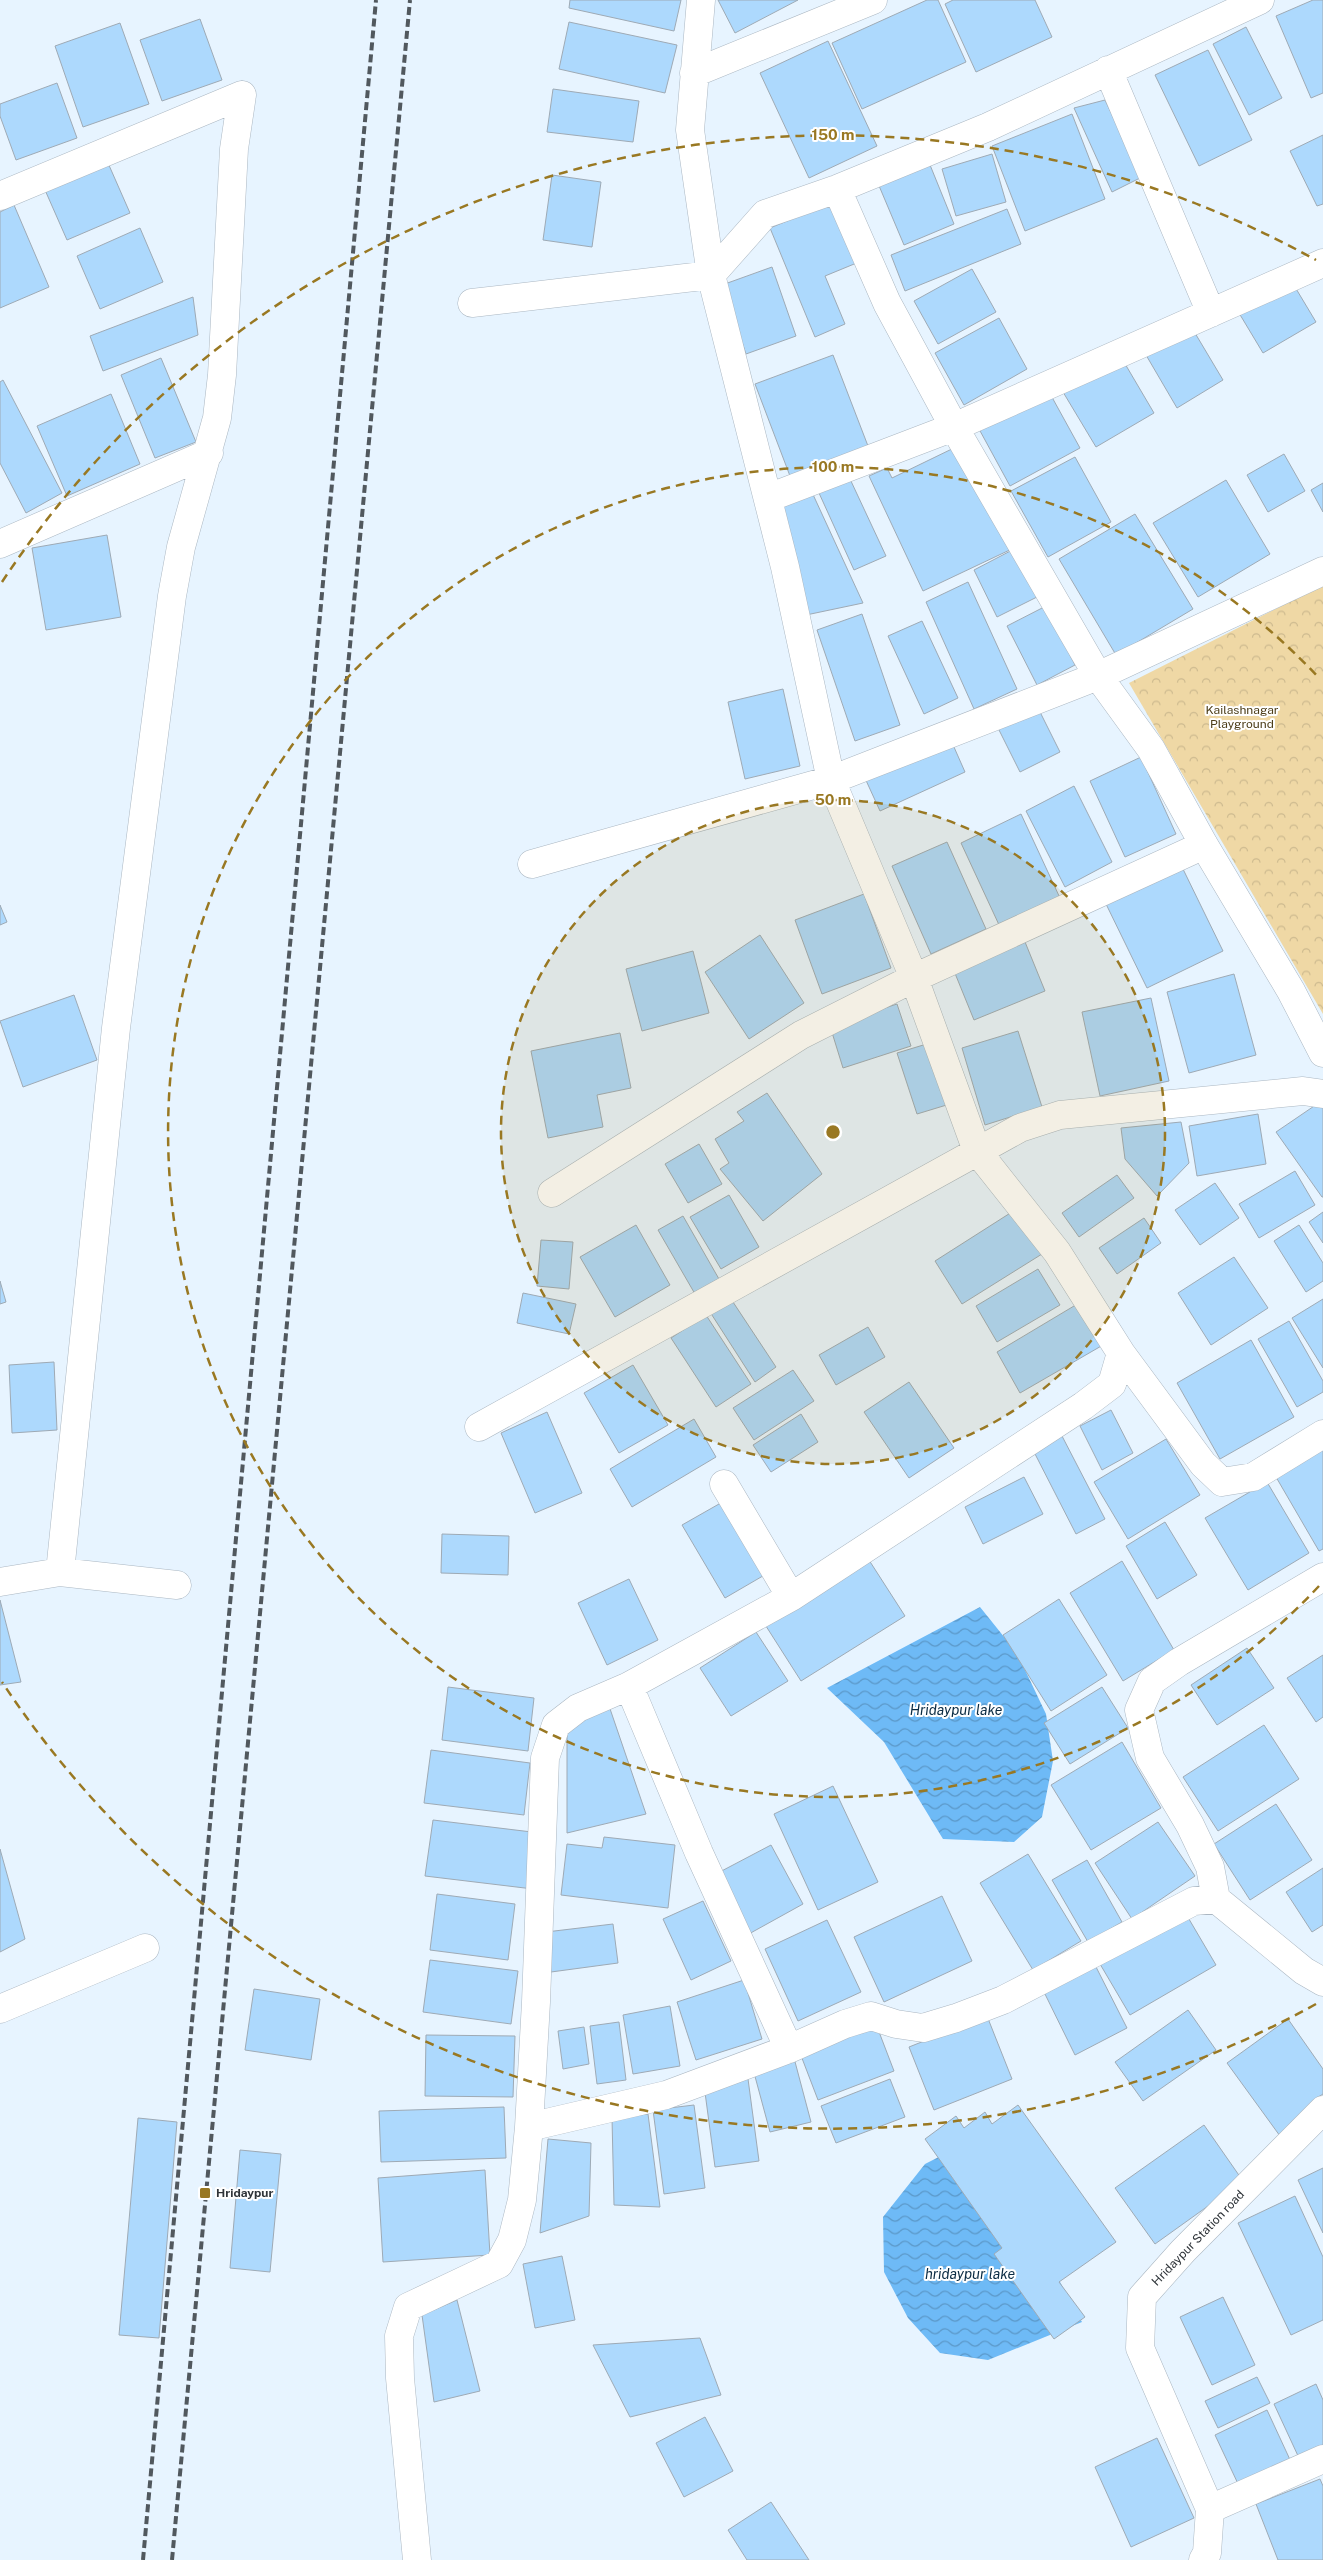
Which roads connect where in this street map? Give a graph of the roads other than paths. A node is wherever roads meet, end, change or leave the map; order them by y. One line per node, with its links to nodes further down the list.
1 (701, 0): 5 (street)
2 (873, 0): 5 (street)
3 (1260, 0): 4 (street)
4 (1108, 70): 6 (street); 11 (street)
5 (694, 73): 9 (street)
6 (836, 189): 9 (street); 12 (street)
7 (0, 196): 13 (street)
8 (1323, 262): 11 (street)
9 (711, 275): 10 (street); 14 (street)
10 (472, 303)
11 (1211, 312): 12 (street)
12 (954, 427): 14 (street); 17 (street)
13 (209, 453): 15 (street); 30 (street)
14 (768, 498): 18 (street)
15 (0, 544)
16 (1323, 572): 17 (street)
17 (1098, 676): 18 (street); 19 (street)
18 (831, 780): 20 (street); 21 (street)
19 (1204, 845): 21 (street); 22 (street)
20 (532, 864)
21 (914, 978): 24 (street); 25 (street)
22 (1323, 1053)
23 (1323, 1094): 24 (street)
24 (977, 1151): 26 (street); 27 (street)
25 (552, 1193)
26 (1120, 1353): 28 (street); 34 (street)
27 (479, 1427)
28 (1323, 1434)
29 (724, 1484): 34 (street)
30 (60, 1572): 32 (street); 33 (street)
31 (1323, 1577): 36 (street)
32 (0, 1582)
33 (177, 1585)
34 (791, 1597): 35 (street)
35 (629, 1686): 40 (street); 42 (street)
36 (1216, 1899): 38 (street); 40 (street)
37 (145, 1948): 39 (street)
38 (1323, 1982)
39 (0, 2009)
40 (789, 2049): 42 (street)
41 (1323, 2110): 44 (street, Hridaypur Station road)
42 (529, 2127): 45 (street)
43 (1323, 2459): 44 (street)
44 (1210, 2509): 46 (street, Hridaypur Station road)
45 (417, 2560)
46 (1203, 2560)

